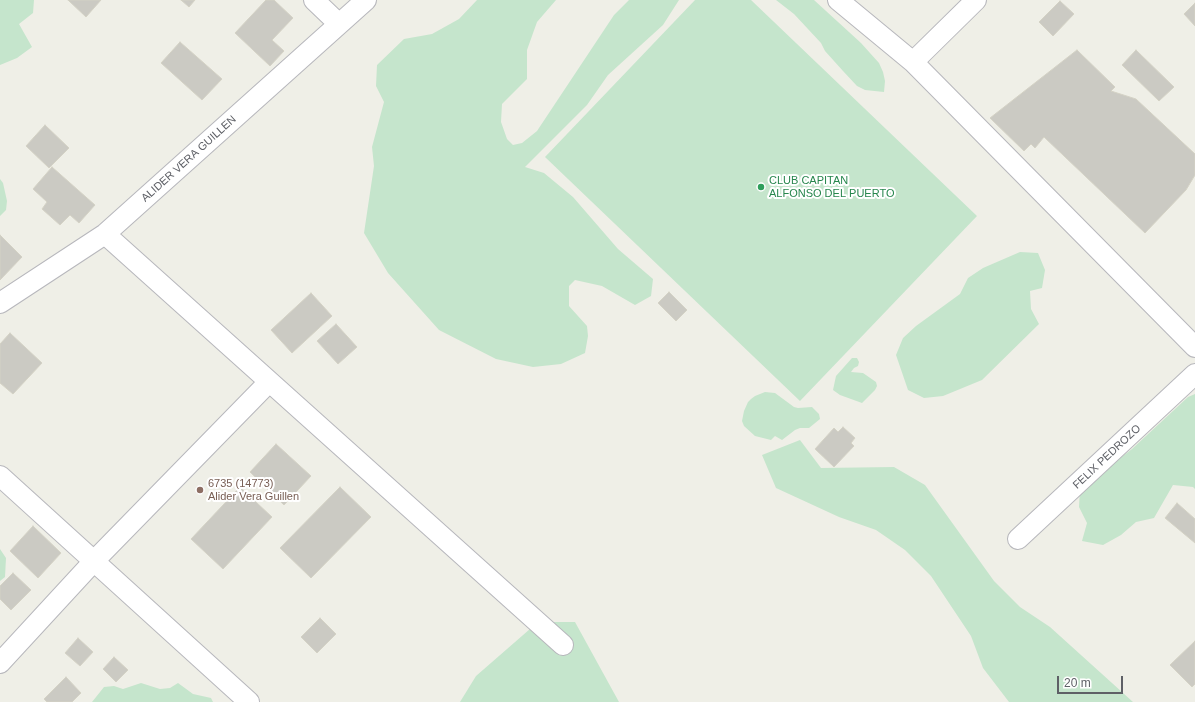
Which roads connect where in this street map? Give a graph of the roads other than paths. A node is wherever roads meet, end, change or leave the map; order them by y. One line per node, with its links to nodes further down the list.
1 (314, 0): 5 (street)
2 (366, 0): 5 (street, ALIDER VERA GUILLEN)
3 (838, 0): 6 (street)
4 (976, 0): 6 (street)
5 (339, 24): 7 (street, ALIDER VERA GUILLEN)
6 (913, 62): 9 (street)
7 (106, 234): 8 (street, ALIDER VERA GUILLEN); 11 (street)
8 (0, 303)
9 (1195, 347)
10 (1195, 374): 13 (street, FELIX PEDROZO)
11 (269, 382): 14 (street); 15 (street)
12 (0, 476): 14 (street)
13 (1018, 539)
14 (94, 561): 16 (street); 17 (street)
15 (563, 645)
16 (0, 663)
17 (249, 702)

